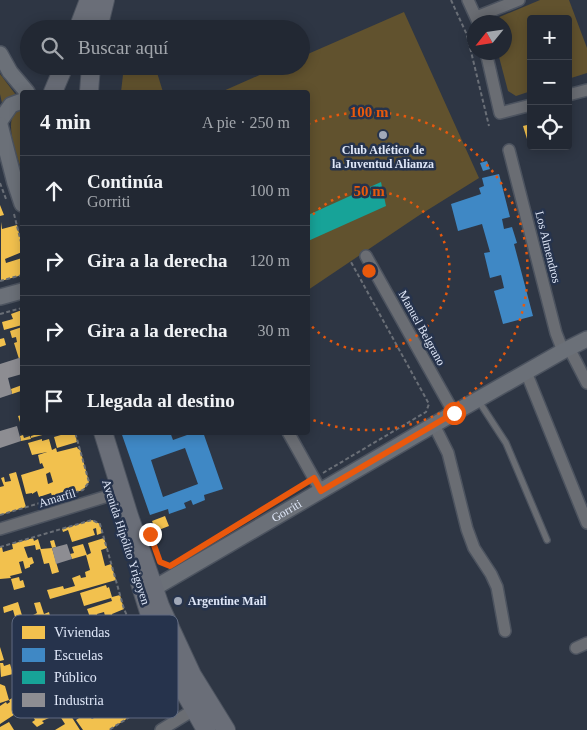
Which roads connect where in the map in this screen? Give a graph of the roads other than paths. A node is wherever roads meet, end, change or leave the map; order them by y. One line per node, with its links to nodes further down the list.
1 (89, 0): 7 (main road)
2 (104, 0): 8 (main road)
3 (468, 0): 5 (street)
4 (519, 0): 6 (street)
5 (475, 15)
6 (488, 15)
7 (81, 20)
8 (100, 20)
9 (0, 54): 13 (street)
10 (488, 60): 19 (street)
11 (60, 75): 14 (main road)
12 (90, 75): 15 (main road)
13 (25, 90)
14 (54, 90)
15 (88, 90)
16 (587, 90): 17 (street)
17 (572, 94)
18 (20, 102): 20 (street)
19 (527, 106)
20 (0, 123): 22 (street)
21 (509, 150): 27 (street, Los Almendros)
22 (15, 207)
23 (366, 256): 31 (street, Manuel Belgrano)
24 (20, 292): 25 (street)
25 (0, 298)
26 (587, 340): 27 (street, Gorriti)
27 (566, 349): 28 (street, Gorriti); 29 (street, Los Almendros)
28 (526, 372): 30 (street, Gorriti); 38 (street)
29 (587, 383)
30 (478, 400): 31 (street, Gorriti); 40 (lane)
31 (454, 413): 32 (street, Gorriti)
32 (434, 425): 36 (street, Gorriti); 44 (street)
33 (92, 435): 37 (main road, Avenida Hipólito Yrigoyen)
34 (104, 435): 37 (main road, Avenida Hipólito Yrigoyen)
35 (290, 435): 36 (street)
36 (317, 485): 41 (street, Gorriti)
37 (116, 494): 39 (street, Amarfil); 41 (main road, Avenida Hipólito Yrigoyen)
38 (587, 523)
39 (0, 529)
40 (547, 540)
41 (149, 591): 42 (main road, Avenida Hipólito Yrigoyen); 43 (main road, Avenida Hipólito Yrigoyen)
42 (150, 615)
43 (164, 615)
44 (505, 631)
45 (587, 643): 47 (street)
46 (178, 648): 49 (main road, Avenida Hipólito Yrigoyen)
47 (576, 648)
48 (178, 680): 50 (main road, Avenida Hipólito Yrigoyen)
49 (208, 700): 50 (street); 53 (main road, Avenida Hipólito Yrigoyen)
50 (193, 710): 51 (street); 52 (main road, Avenida Hipólito Yrigoyen)
51 (161, 730)
52 (206, 730)
53 (226, 730)

